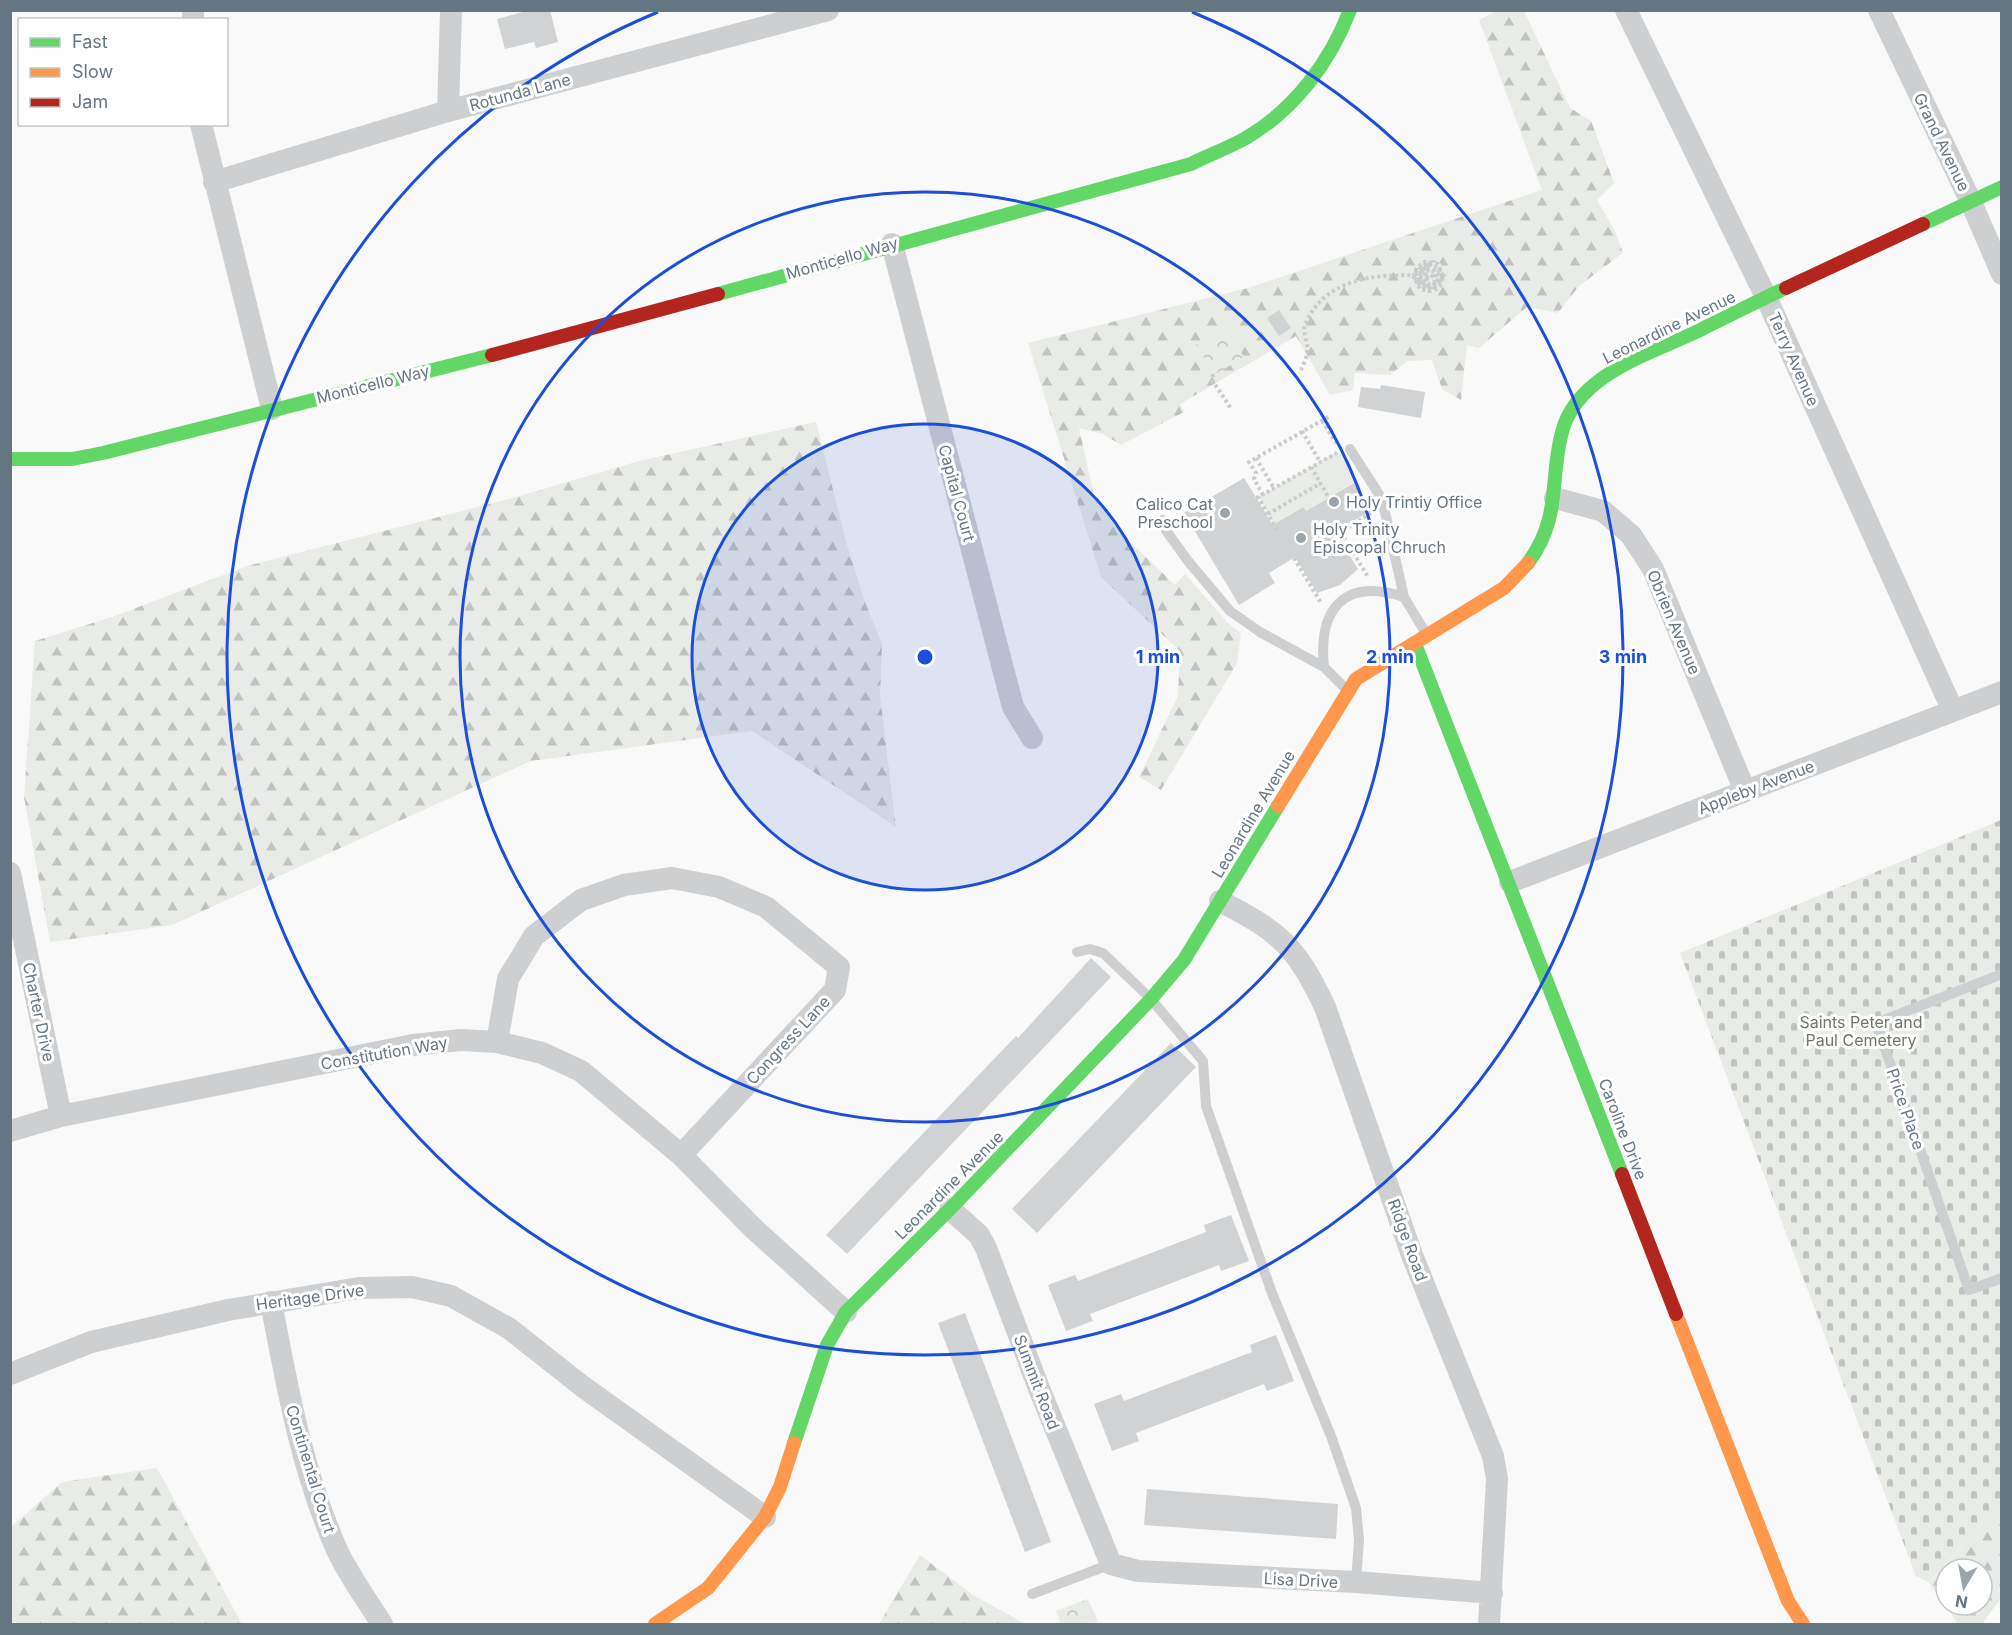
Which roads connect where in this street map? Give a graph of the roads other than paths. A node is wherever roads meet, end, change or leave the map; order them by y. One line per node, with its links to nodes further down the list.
1 (451, 10): 6 (street)
2 (828, 10): 6 (street, Rotunda Lane)
3 (1350, 10): 11 (street, Monticello Way)
4 (1626, 10): 13 (street, Terry Avenue)
5 (1879, 10): 10 (street, Grand Avenue)
6 (448, 111): 8 (street, Rotunda Lane)
7 (201, 126): 8 (street)
8 (214, 182): 14 (street)
9 (2001, 187): 10 (street, Leonardine Avenue)
10 (1971, 202): 12 (street, Grand Avenue); 13 (street, Leonardine Avenue)
11 (892, 244): 14 (street, Monticello Way); 26 (street, Capital Court)
12 (2001, 274)
13 (1766, 297): 17 (street, Leonardine Avenue); 25 (street, Terry Avenue)
14 (272, 409): 16 (street, Monticello Way)
15 (1344, 453): 19 (lane)
16 (10, 459)
17 (1555, 498): 20 (street, Leonardine Avenue); 27 (street, Obrien Avenue)
18 (1163, 519): 22 (lane)
19 (1404, 597): 20 (lane); 22 (lane)
20 (1427, 636): 21 (street, Leonardine Avenue)
21 (1415, 644): 23 (street, Leonardine Avenue); 29 (street, Caroline Drive)
22 (1324, 667): 23 (lane)
23 (1347, 690): 30 (street, Leonardine Avenue)
24 (2001, 692): 25 (street, Appleby Avenue)
25 (1953, 711): 27 (street, Appleby Avenue)
26 (1032, 738)
27 (1745, 791): 29 (street, Appleby Avenue)
28 (10, 873): 35 (street, Charter Drive)
29 (1510, 882): 51 (street, Caroline Drive)
30 (1220, 901): 33 (street, Leonardine Avenue); 46 (street, Ridge Road)
31 (1077, 952): 33 (lane)
32 (2001, 974): 39 (lane, Price Place)
33 (1151, 999): 38 (street, Leonardine Avenue); 45 (lane)
34 (497, 1042): 35 (street, Constitution Way); 37 (street, Constitution Way); 37 (street, Congress Lane)
35 (61, 1116): 36 (street, Constitution Way)
36 (10, 1131)
37 (681, 1155): 41 (street, Constitution Way)
38 (950, 1209): 41 (street, Leonardine Avenue); 44 (street, Summit Road)
39 (2001, 1278)
40 (272, 1302): 42 (street, Heritage Drive); 43 (street, Heritage Drive); 48 (street, Continental Court)
41 (846, 1312): 43 (street, Leonardine Avenue)
42 (10, 1374)
43 (765, 1517): 49 (street, Leonardine Avenue)
44 (1111, 1564): 45 (street, Lisa Drive); 47 (lane)
45 (1356, 1582): 46 (street, Lisa Drive)
46 (1491, 1593): 50 (street, Ridge Road)
47 (1032, 1594)
48 (382, 1624)
49 (655, 1624)
50 (1490, 1624)
51 (1803, 1624)

